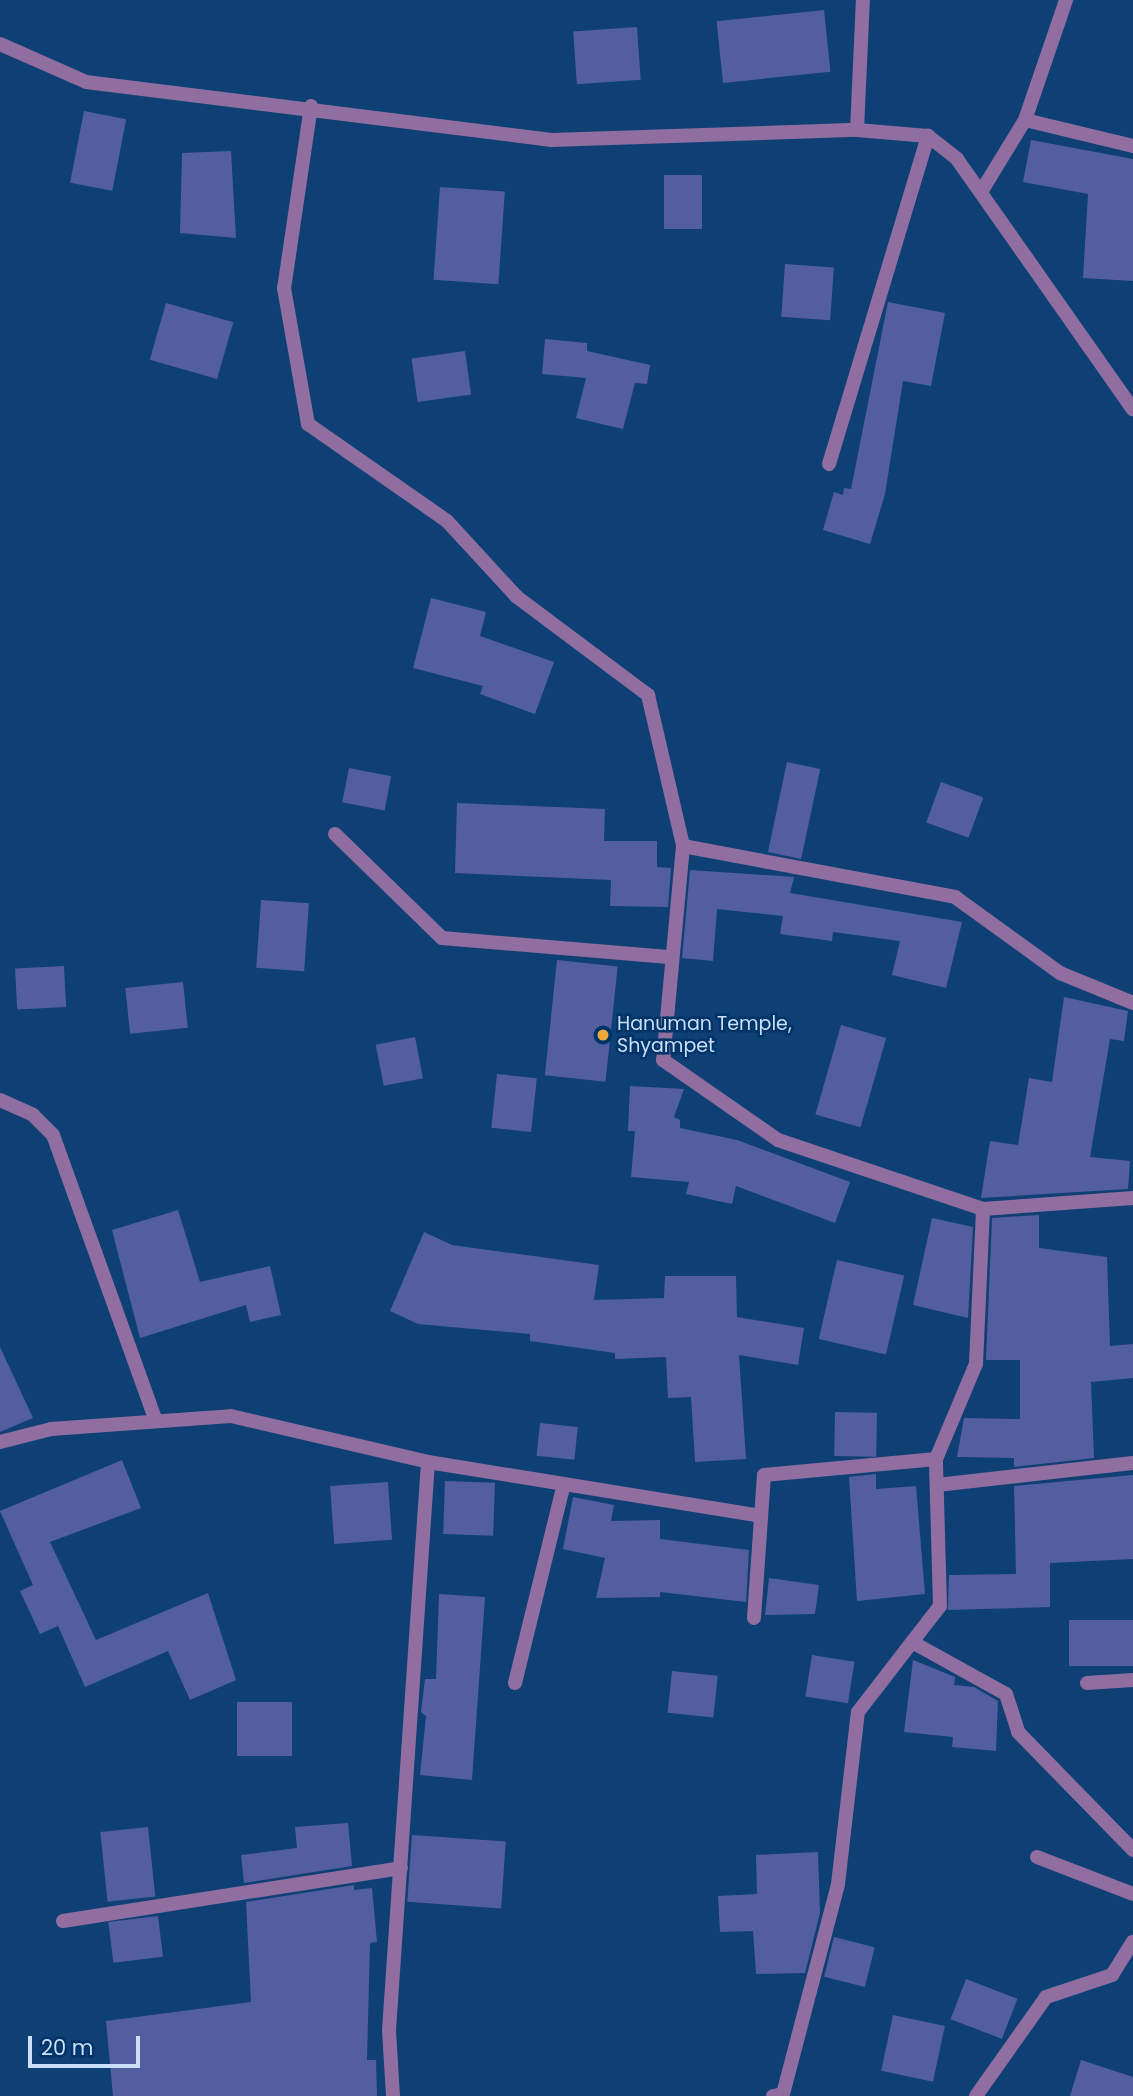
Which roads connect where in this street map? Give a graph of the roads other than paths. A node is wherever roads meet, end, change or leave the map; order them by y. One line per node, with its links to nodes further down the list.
1 (863, 0): 6 (street)
2 (1066, 0): 5 (street)
3 (0, 44): 4 (street)
4 (311, 106): 6 (street); 13 (street)
5 (1025, 120): 8 (street); 9 (street)
6 (857, 131): 7 (street)
7 (928, 136): 9 (street); 11 (street)
8 (1133, 146)
9 (981, 192): 10 (street)
10 (1133, 409)
11 (829, 464)
12 (335, 834): 14 (street)
13 (683, 846): 14 (street); 15 (street)
14 (668, 957): 18 (street)
15 (1133, 1003)
16 (0, 1100): 19 (street)
17 (1133, 1198): 18 (street)
18 (983, 1209): 21 (street)
19 (156, 1421): 20 (street); 22 (street)
20 (0, 1442)
21 (936, 1459): 25 (street); 26 (street)
22 (428, 1462): 24 (street); 34 (street)
23 (1133, 1463): 25 (street)
24 (564, 1484): 26 (street); 30 (street)
25 (937, 1485): 28 (street)
26 (761, 1516): 27 (street)
27 (754, 1618)
28 (912, 1642): 32 (street); 38 (street)
29 (1133, 1680): 31 (street)
30 (515, 1683)
31 (1087, 1683)
32 (1133, 1850)
33 (1037, 1857): 35 (street)
34 (401, 1868): 36 (street); 39 (street)
35 (1133, 1894)
36 (64, 1921)
37 (1133, 1942): 40 (street)
38 (780, 2095)
39 (393, 2096)
40 (976, 2096)

